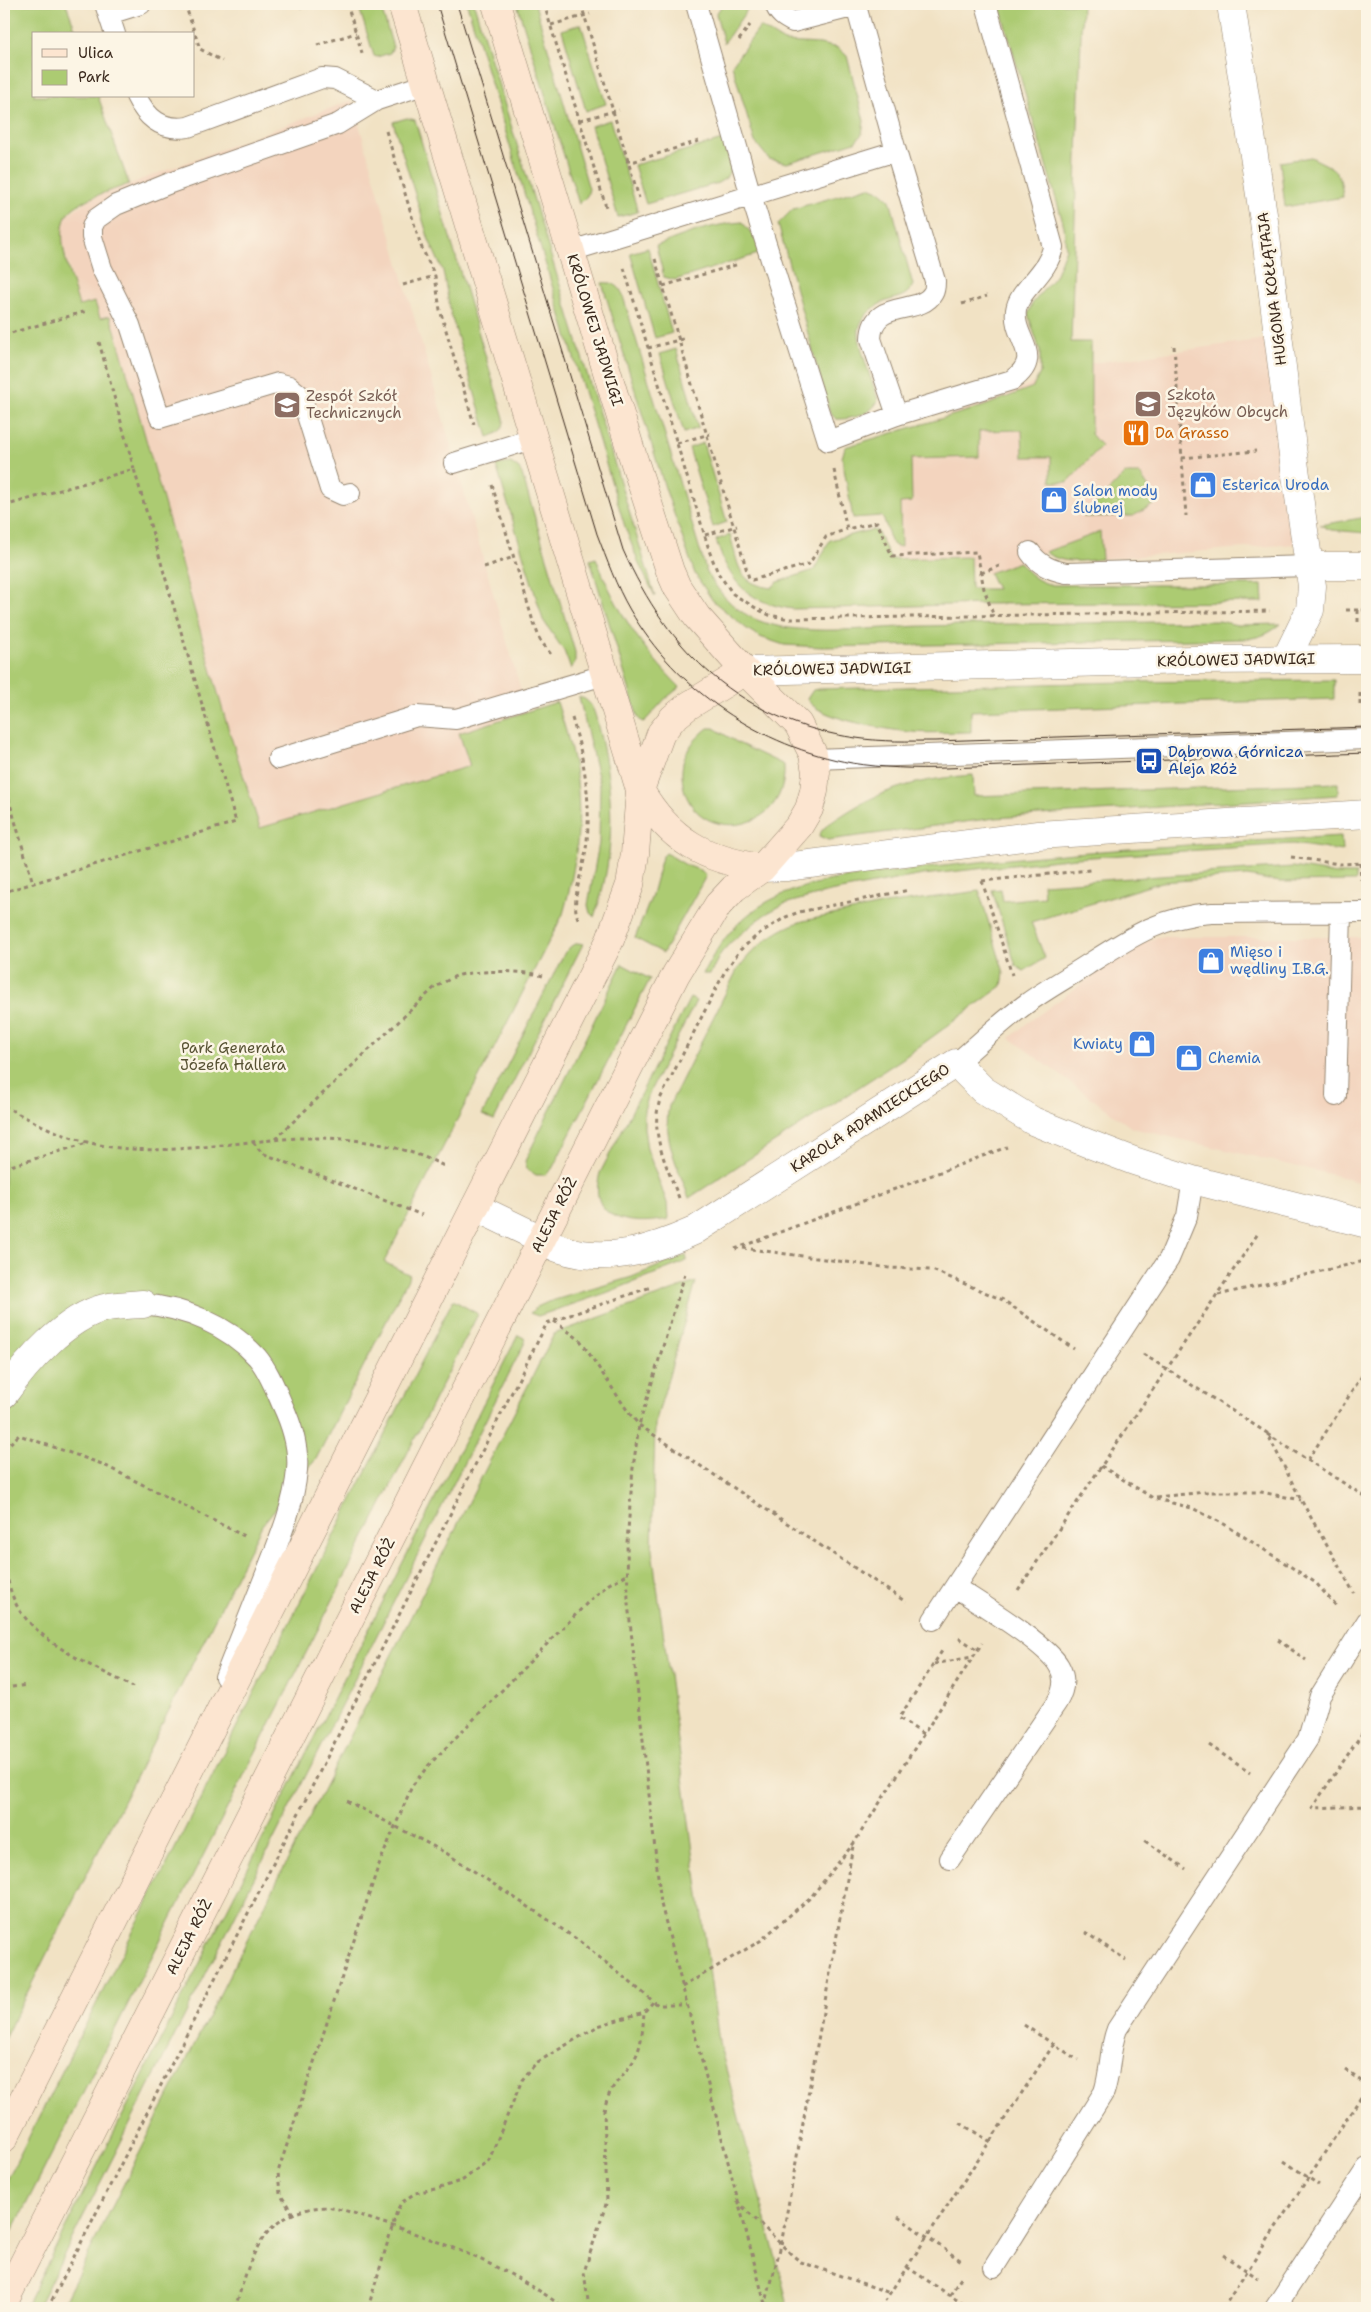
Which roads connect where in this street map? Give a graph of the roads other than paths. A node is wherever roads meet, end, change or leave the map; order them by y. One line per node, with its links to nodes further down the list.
1 (141, 4): 8 (lane)
2 (402, 4): 10 (main road)
3 (496, 4): 15 (main road, KRÓLOWEJ JADWIGI)
4 (696, 4): 14 (lane)
5 (775, 4): 13 (lane)
6 (986, 4): 16 (lane)
7 (1231, 4): 21 (street, HUGONA KOŁŁĄTAJA)
8 (107, 9): 9 (lane)
9 (114, 32)
10 (426, 84): 12 (lane); 17 (main road)
11 (137, 98): 12 (lane)
12 (377, 100): 19 (lane)
13 (896, 151): 14 (lane); 16 (lane)
14 (751, 196): 15 (lane); 16 (lane)
15 (571, 251): 25 (main road, KRÓLOWEJ JADWIGI)
16 (896, 416)
17 (532, 439): 18 (lane); 26 (main road)
18 (454, 463)
19 (350, 493)
20 (1030, 552): 21 (lane)
21 (1310, 566): 22 (street); 23 (street, HUGONA KOŁŁĄTAJA)
22 (1367, 566)
23 (1286, 659): 24 (street, KRÓLOWEJ JADWIGI); 25 (street, KRÓLOWEJ JADWIGI)
24 (1367, 659)
25 (745, 671): 29 (main road); 30 (main road)
26 (604, 674): 28 (lane); 30 (main road)
27 (1366, 740): 29 (lane)
28 (278, 759)
29 (814, 759): 32 (main road)
30 (640, 790): 32 (main road); 38 (main road)
31 (1367, 814): 32 (street)
32 (762, 868): 40 (main road, ALEJA RÓŻ)
33 (1367, 912): 34 (lane)
34 (1341, 913): 35 (lane); 36 (lane)
35 (956, 1063): 37 (street, KAROLA ADAMIECKIEGO); 40 (street, KAROLA ADAMIECKIEGO)
36 (1336, 1096)
37 (1193, 1180): 39 (street, KAROLA ADAMIECKIEGO); 43 (lane)
38 (474, 1207): 40 (street, KAROLA ADAMIECKIEGO); 46 (main road)
39 (1367, 1224)
40 (541, 1239): 51 (main road, ALEJA RÓŻ)
41 (143, 1304): 42 (street); 46 (lane)
42 (4, 1394)
43 (955, 1587): 44 (lane); 47 (lane)
44 (933, 1620)
45 (1364, 1627): 50 (lane)
46 (180, 1790): 48 (main road)
47 (950, 1859)
48 (4, 2138)
49 (1367, 2168): 52 (lane)
50 (994, 2267)
51 (4, 2302)
52 (1279, 2302)

